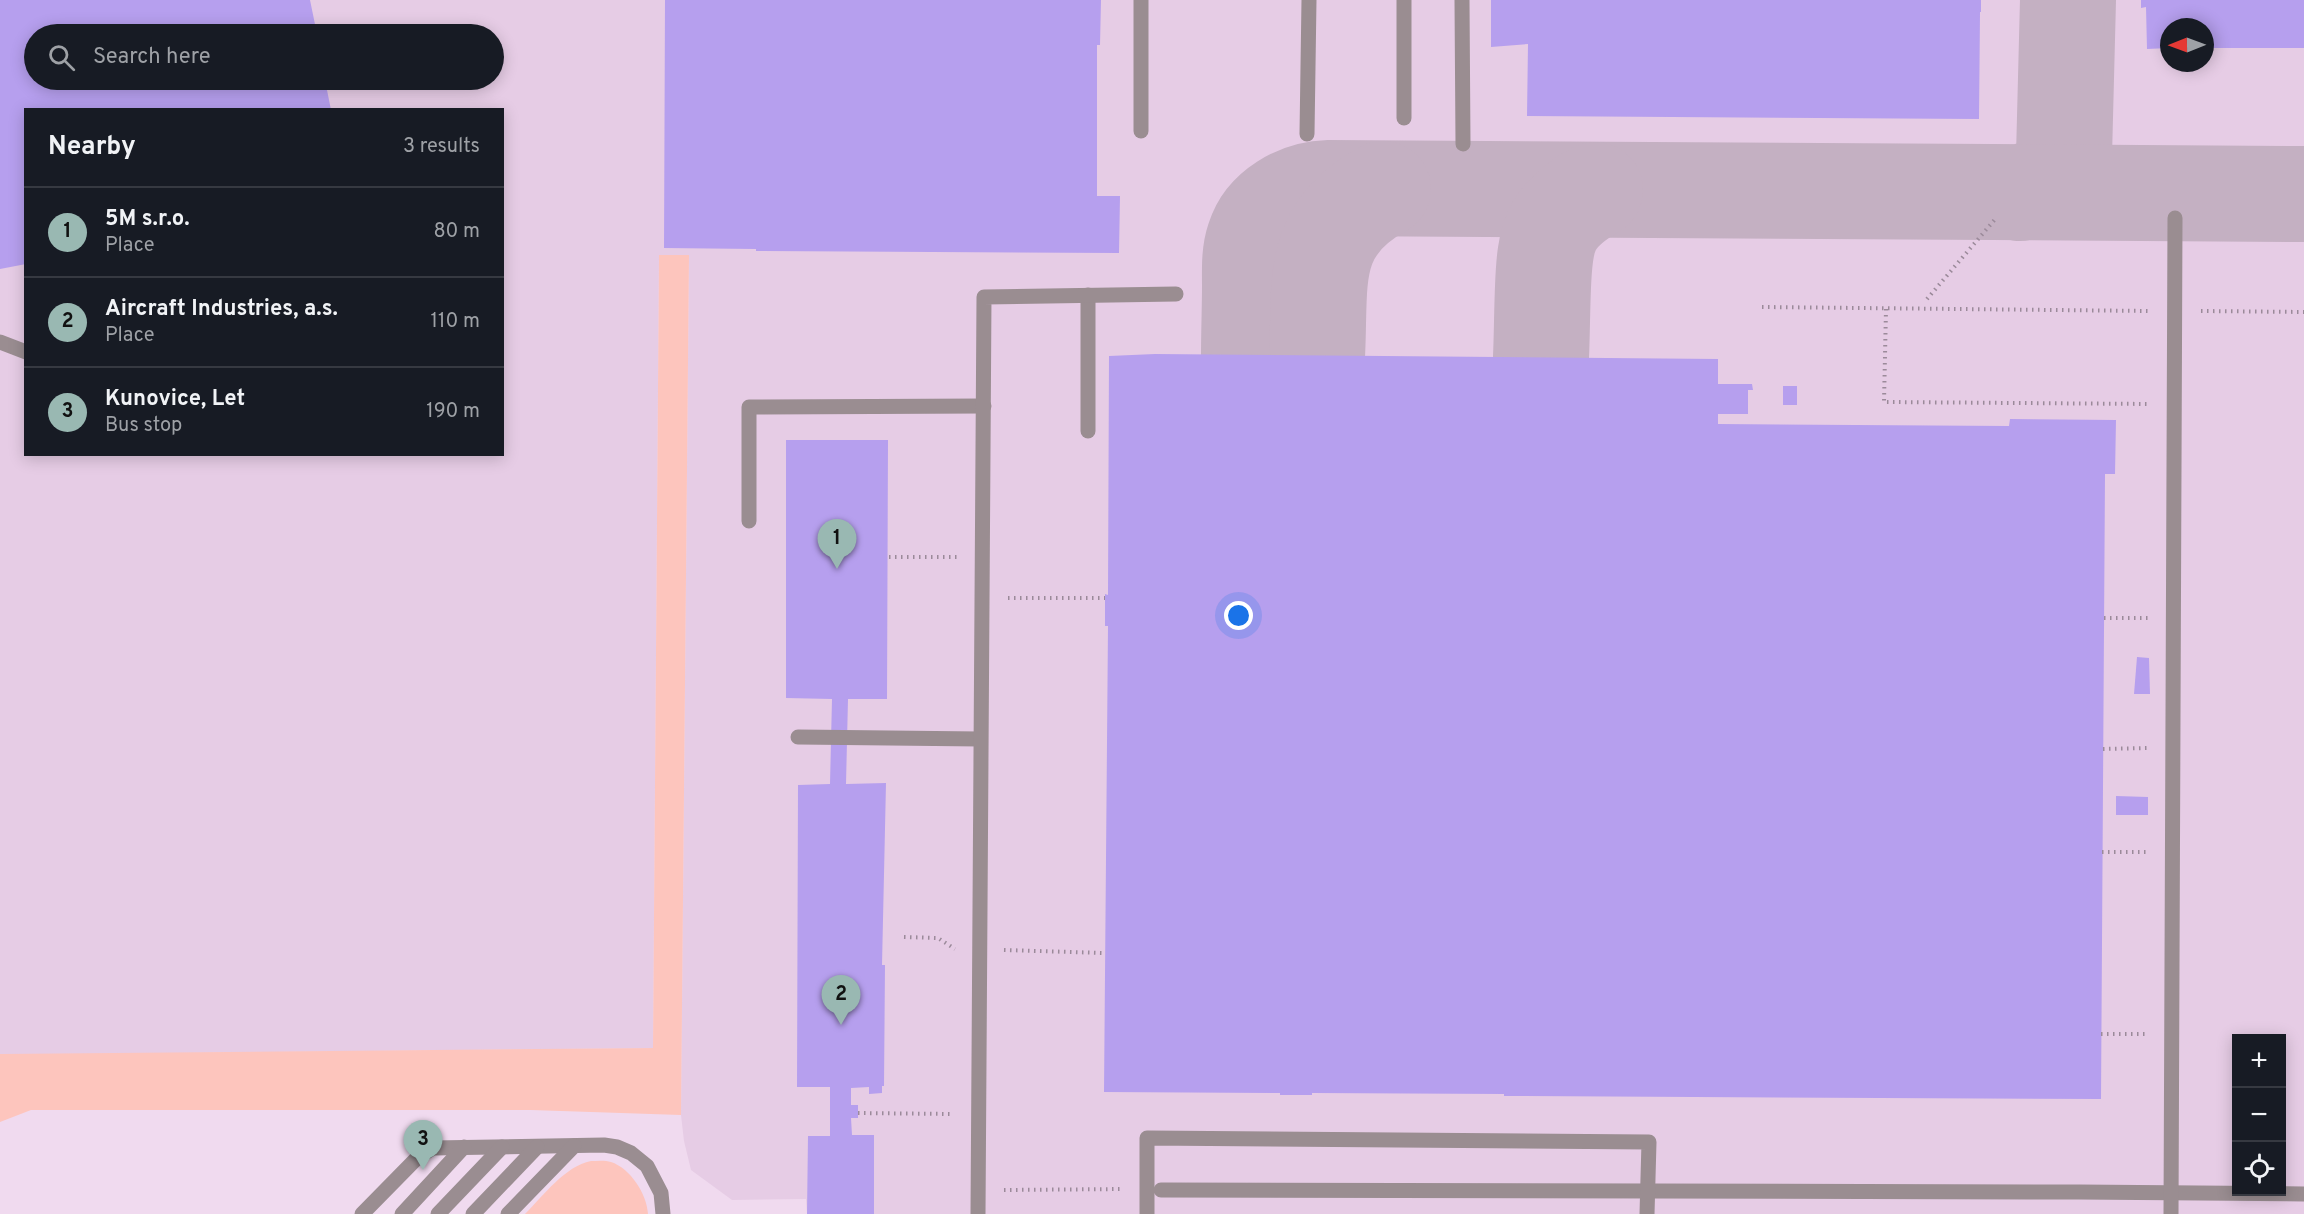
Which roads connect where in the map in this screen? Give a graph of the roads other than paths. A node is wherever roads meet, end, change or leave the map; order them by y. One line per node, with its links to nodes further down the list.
1 (1141, 0): 6 (lane)
2 (1309, 0): 7 (lane)
3 (1404, 0): 5 (lane)
4 (1462, 0): 8 (lane)
5 (1404, 118)
6 (1141, 131)
7 (1307, 134)
8 (1463, 144)
9 (2175, 218): 25 (lane)
10 (1176, 294): 11 (lane)
11 (1088, 295): 14 (lane); 15 (lane)
12 (0, 342): 13 (lane)
13 (24, 351)
14 (984, 406): 16 (lane); 18 (lane)
15 (1088, 431)
16 (749, 521)
17 (798, 738): 18 (lane)
18 (980, 739): 27 (lane)
19 (574, 1146): 22 (lane); 32 (lane); 33 (lane)
20 (464, 1147): 21 (lane); 28 (lane); 29 (lane)
21 (502, 1147): 22 (lane); 30 (lane)
22 (537, 1147): 31 (lane)
23 (1154, 1190): 24 (lane); 24 (lane); 34 (lane)
24 (1647, 1191): 25 (lane); 35 (lane)
25 (2171, 1193): 26 (lane); 36 (lane)
26 (2304, 1194)
27 (978, 1208)
28 (363, 1214)
29 (402, 1214)
30 (438, 1214)
31 (473, 1214)
32 (508, 1214)
33 (663, 1214)
34 (1147, 1214)
35 (1647, 1214)
36 (2171, 1214)

